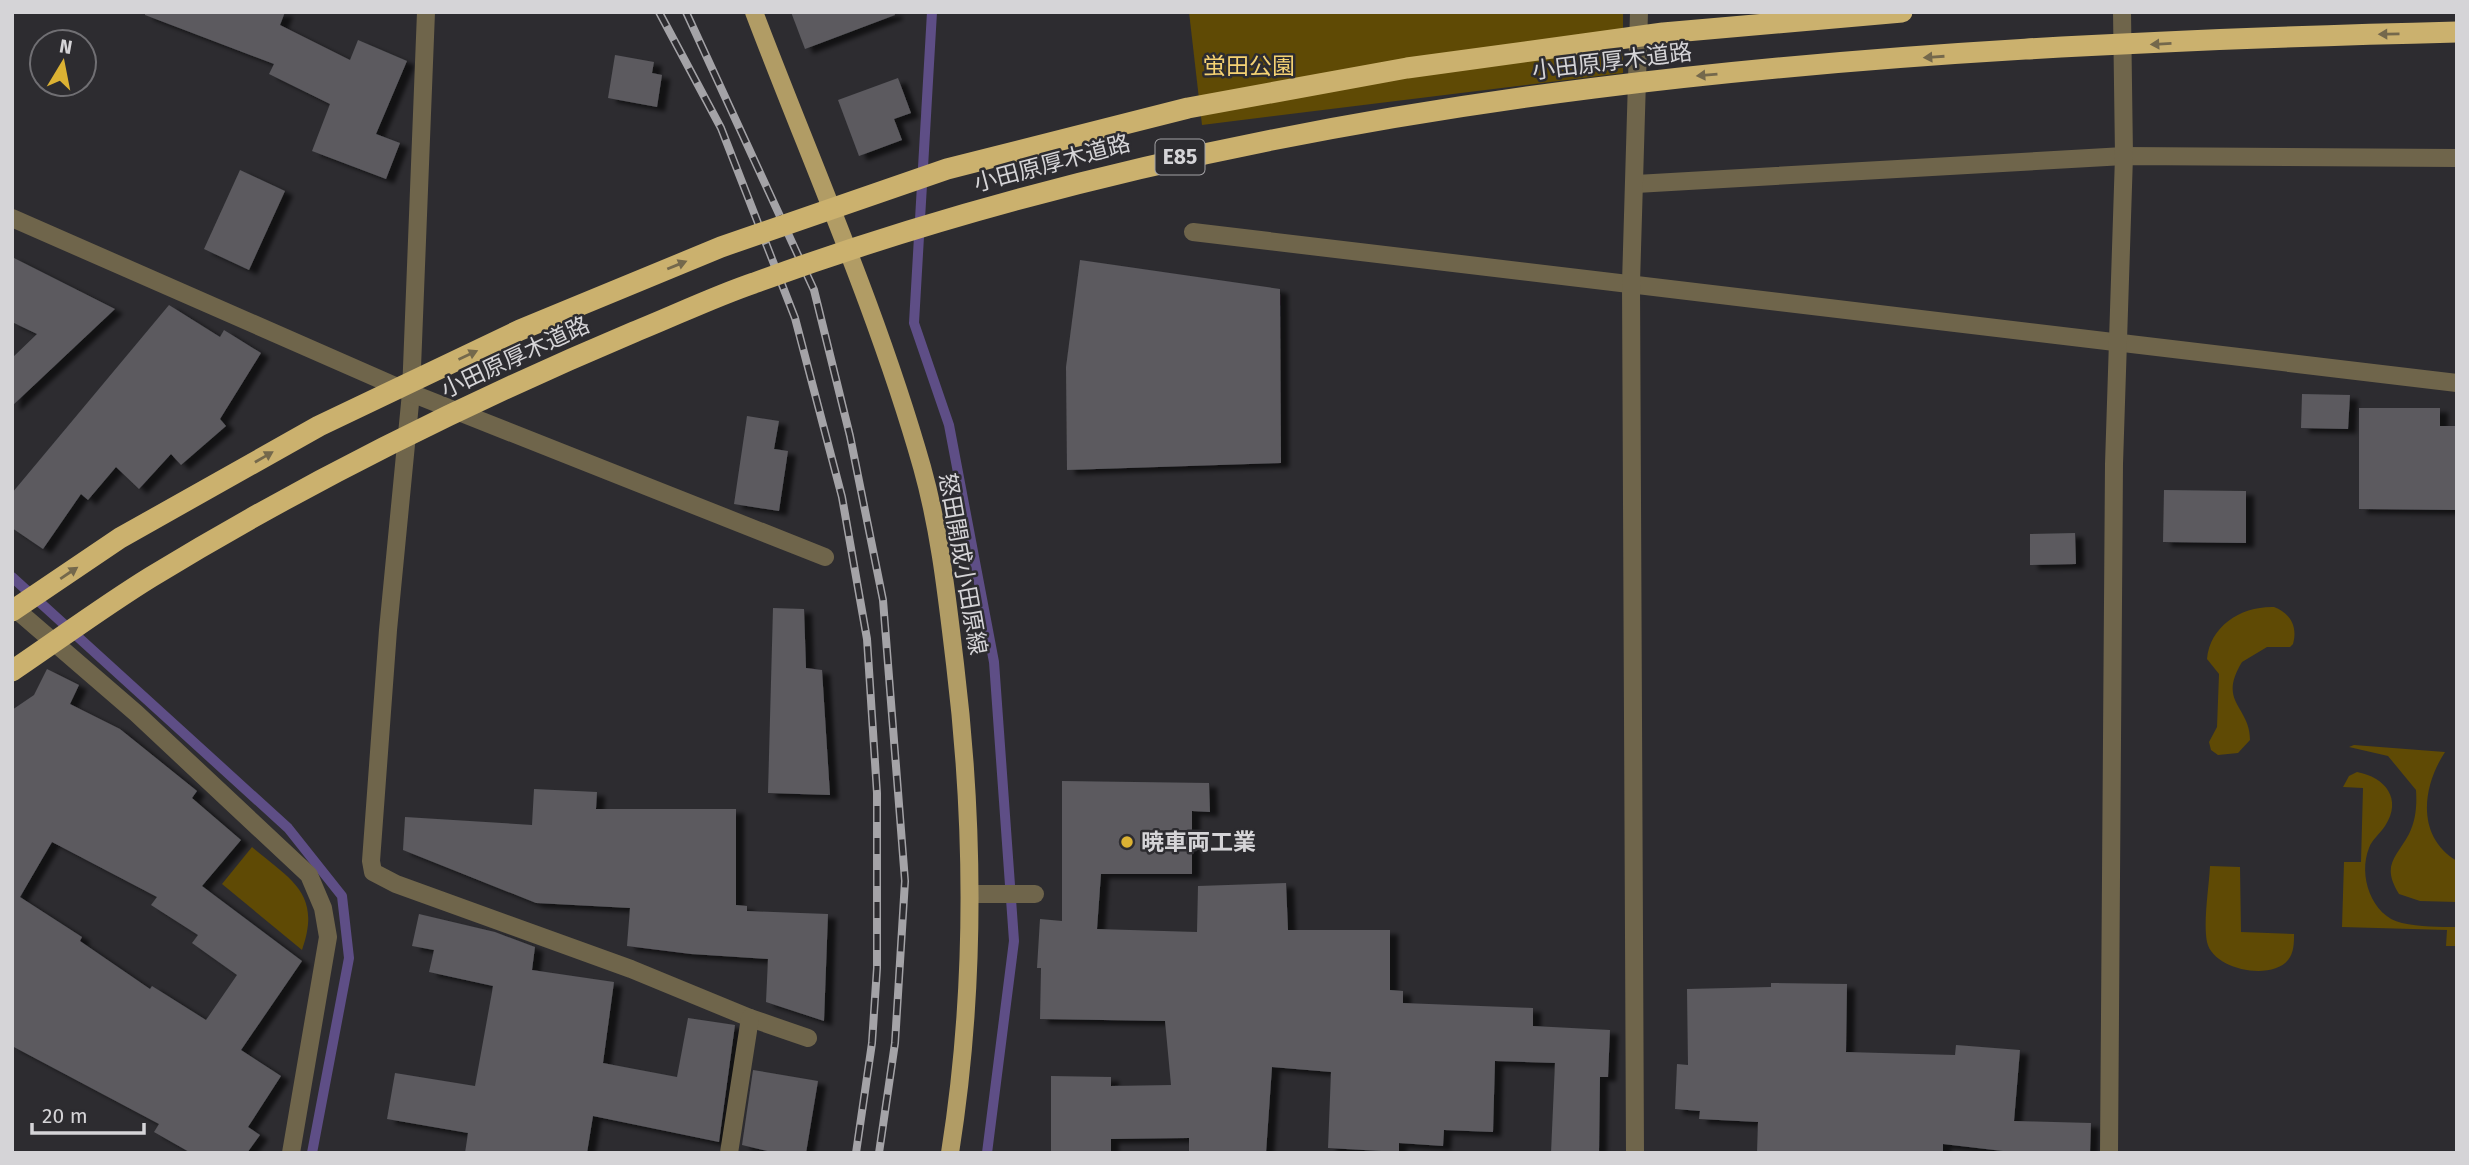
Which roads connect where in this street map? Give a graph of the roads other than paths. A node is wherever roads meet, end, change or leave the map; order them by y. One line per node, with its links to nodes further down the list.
1 (426, 12): 15 (street)
2 (754, 12): 19 (main road, 怒田開成小田原線)
3 (1639, 12): 9 (street)
4 (1902, 12): 17 (highway, 小田原厚木道路 / E85, one-way to 4, bridge)
5 (2122, 12): 7 (street)
6 (2457, 33): 18 (highway, 小田原厚木道路 / E85, one-way to 18, bridge)
7 (2123, 156): 8 (street); 9 (street); 13 (street)
8 (2457, 158)
9 (1636, 184): 12 (street)
10 (12, 218): 15 (street)
11 (1193, 232): 12 (street)
12 (1631, 283): 13 (street); 26 (street)
13 (2120, 345): 14 (street); 27 (street)
14 (2457, 383)
15 (411, 393): 16 (street); 21 (street)
16 (825, 557)
17 (12, 608): 23 (street)
18 (12, 671)
19 (971, 894): 20 (street); 25 (main road, 怒田開成小田原線)
20 (1035, 894)
21 (750, 1018): 22 (street); 24 (street)
22 (808, 1038)
23 (291, 1153)
24 (729, 1153)
25 (950, 1153)
26 (1635, 1153)
27 (2109, 1153)

